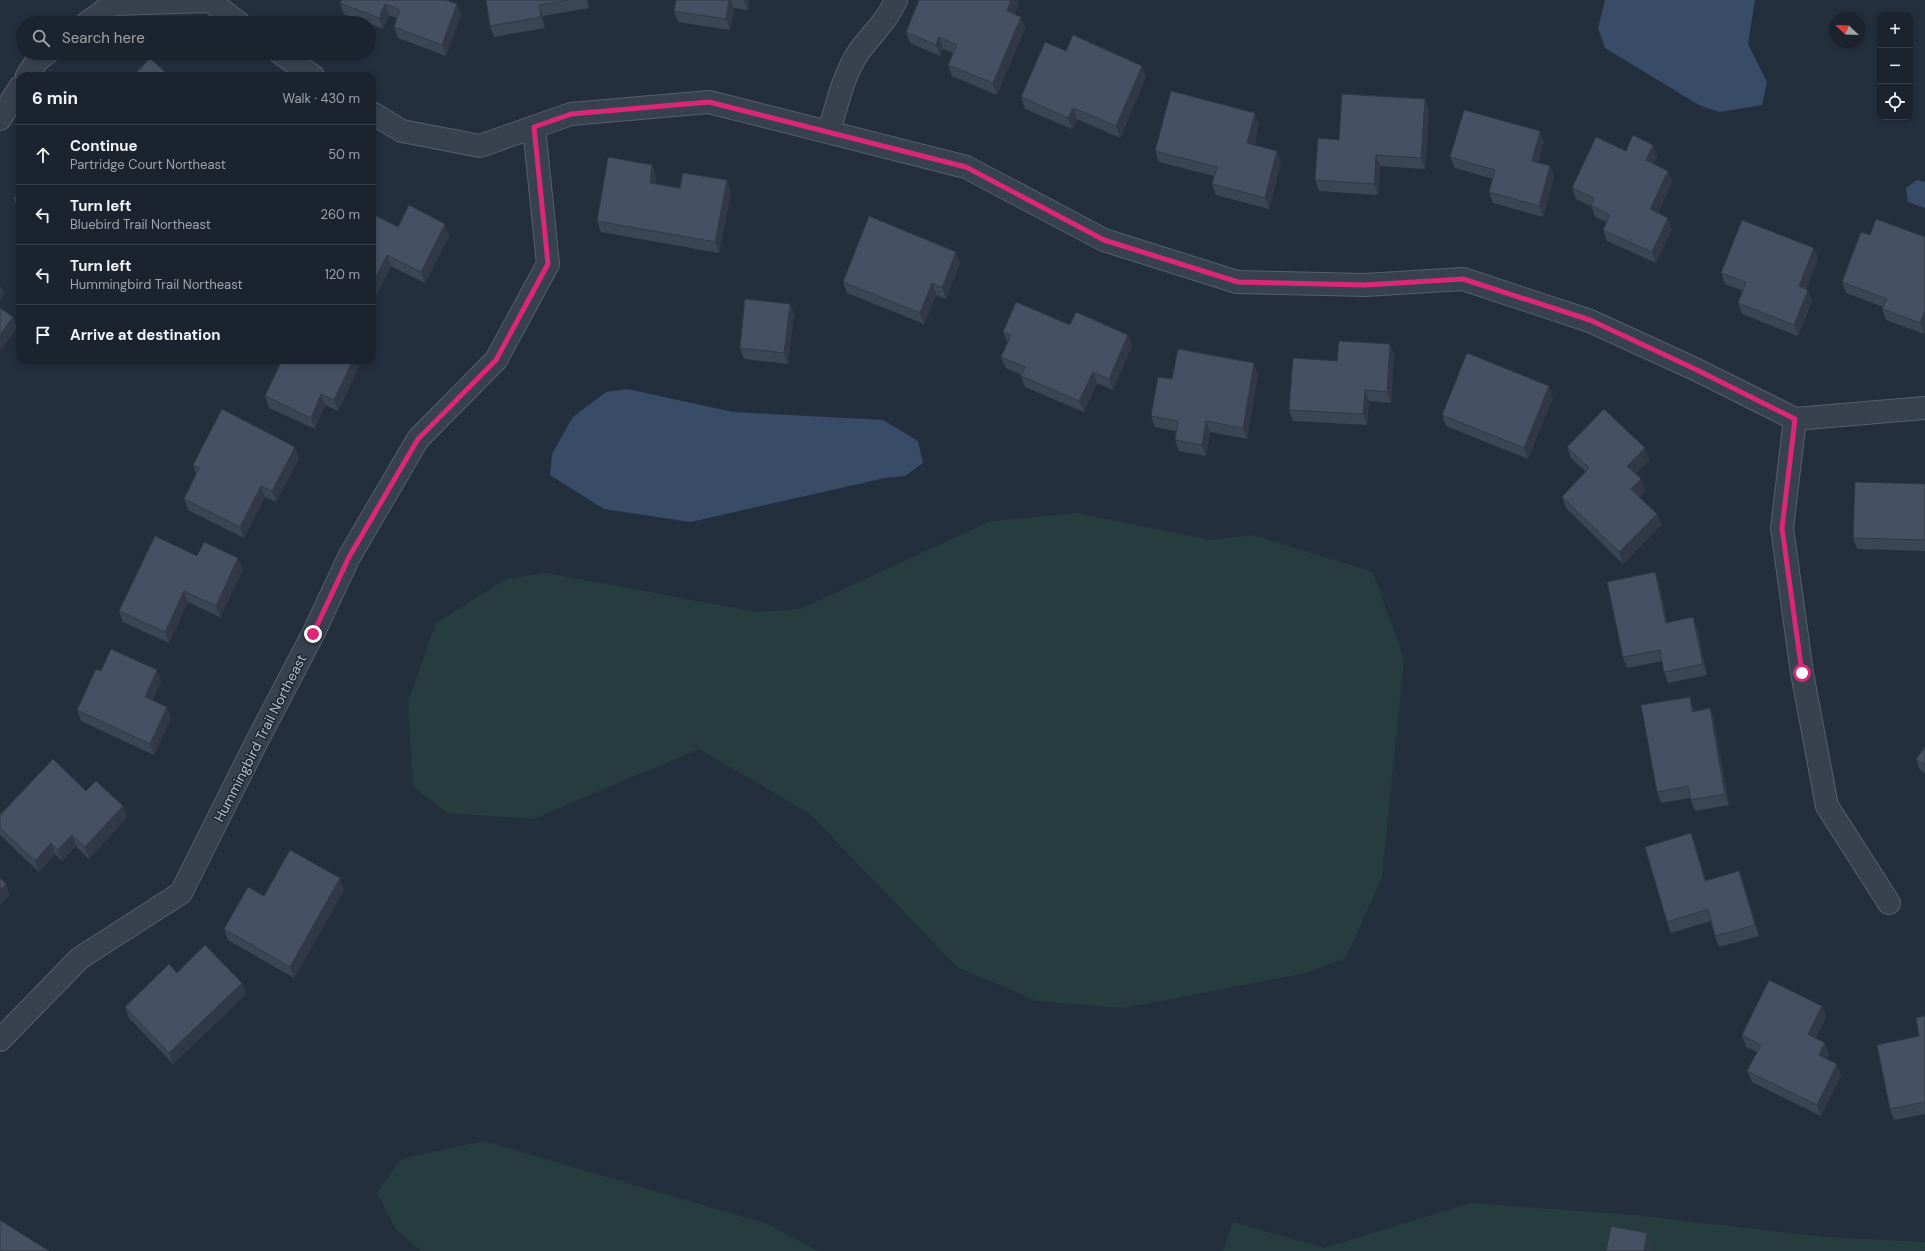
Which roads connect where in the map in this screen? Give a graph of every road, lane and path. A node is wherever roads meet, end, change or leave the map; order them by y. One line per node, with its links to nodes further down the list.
1 (896, 0): 12 (street)
2 (97, 16): 3 (street)
3 (230, 16)
4 (37, 60): 6 (street)
5 (290, 60): 7 (street)
6 (29, 72)
7 (307, 72)
8 (16, 93): 10 (street)
9 (376, 115): 11 (street)
10 (0, 119)
11 (534, 127): 12 (street); 16 (street, Hummingbird Trail Northeast)
12 (829, 132): 14 (street)
13 (1925, 408): 14 (street)
14 (1795, 419): 15 (street)
15 (1889, 903)
16 (0, 1040)

